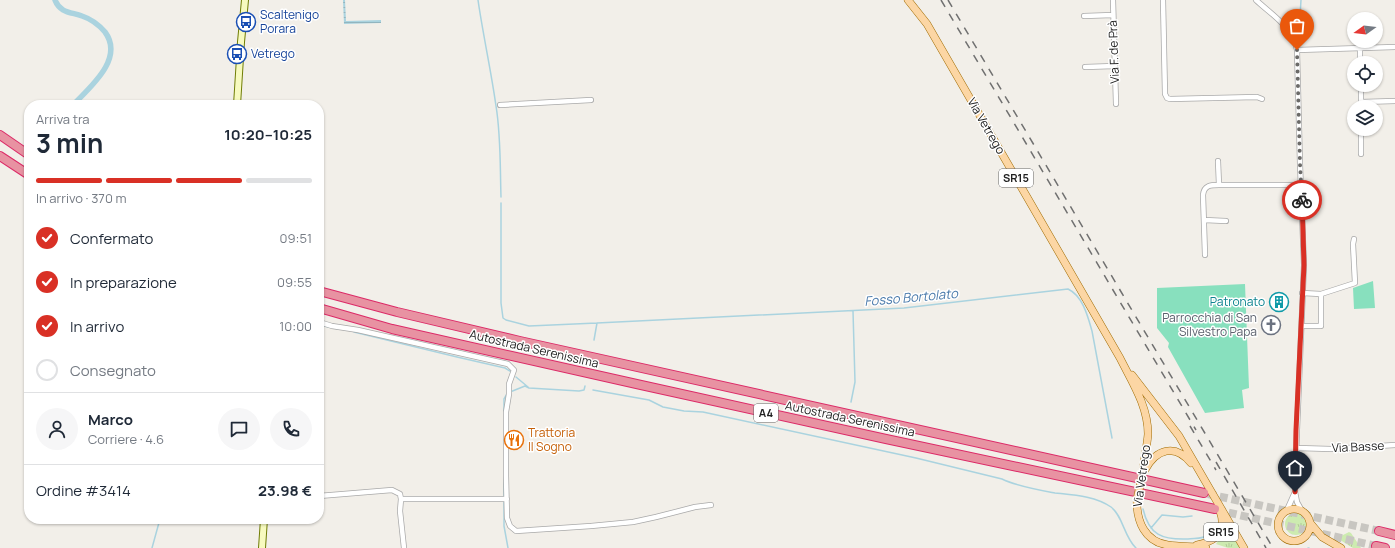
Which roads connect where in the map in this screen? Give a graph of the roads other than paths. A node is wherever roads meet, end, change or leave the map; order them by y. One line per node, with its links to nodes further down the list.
1 (245, 0): 16 (main road)
2 (908, 0): 41 (main road, Via Vetrego / SR15)
3 (1113, 0): 6 (street, Via F. de Prà)
4 (1163, 0): 15 (street)
5 (1256, 0): 11 (street)
6 (1113, 15): 7 (street); 13 (street, Via F. de Prà)
7 (1084, 16)
8 (1383, 47): 9 (street)
9 (1395, 47)
10 (1360, 48): 11 (street); 12 (street)
11 (1297, 50): 30 (street)
12 (1360, 56)
13 (1115, 66): 14 (street); 20 (street, Via F. de Prà)
14 (1085, 67)
15 (1262, 99)
16 (237, 100)
17 (591, 100): 21 (street)
18 (1395, 101): 19 (street)
19 (1383, 102)
20 (1116, 104)
21 (500, 105)
22 (0, 135): 24 (highway)
23 (1361, 136): 25 (street)
24 (24, 152)
25 (1361, 154)
26 (0, 156): 28 (highway)
27 (1218, 161): 29 (street)
28 (24, 172)
29 (1219, 185): 30 (street); 31 (street)
30 (1301, 185): 36 (street)
31 (1204, 220): 32 (street); 34 (street)
32 (1226, 221)
33 (1354, 239): 37 (street)
34 (1205, 255)
35 (324, 292): 47 (highway, Autostrada Serenissima / A4)
36 (1302, 294): 37 (street); 40 (street)
37 (1321, 294): 40 (street)
38 (324, 309): 53 (highway, Autostrada Serenissima / A4)
39 (324, 324): 50 (street)
40 (1302, 326): 43 (street)
41 (1120, 358): 44 (main road, Via Vetrego / SR15); 45 (main road, Via Vetrego / SR15)
42 (1395, 445): 43 (street, Via Basse)
43 (1296, 448): 46 (street)
44 (1144, 472): 45 (main road, SR15); 63 (main road, Via Vetrego / SR15, bridge)
45 (1199, 473): 51 (main road, Via Vetrego / SR15)
46 (1295, 492): 54 (street); 55 (street)
47 (1204, 493)
48 (324, 496): 49 (street)
49 (401, 499): 50 (street); 66 (street)
50 (504, 499): 52 (street)
51 (1216, 500): 63 (main road, SR15); 68 (main road, Via Vetrego / SR15)
52 (711, 505)
53 (1214, 509)
54 (1287, 510): 55 (main road); 62 (main road)
55 (1302, 511): 57 (main road)
56 (264, 524): 65 (main road)
57 (1311, 524): 60 (main road); 61 (main road)
58 (1379, 531): 59 (highway)
59 (1395, 535)
60 (1322, 537): 61 (main road); 71 (main road)
61 (1304, 538): 62 (main road); 70 (main road)
62 (1285, 539): 69 (main road)
63 (1192, 546): 67 (main road, Via Vetrego / SR15)
64 (1376, 546): 72 (highway)
65 (262, 548)
66 (404, 548)
67 (1206, 548)
68 (1244, 548)
69 (1292, 548)
70 (1299, 548)
71 (1341, 548)
72 (1385, 548)

